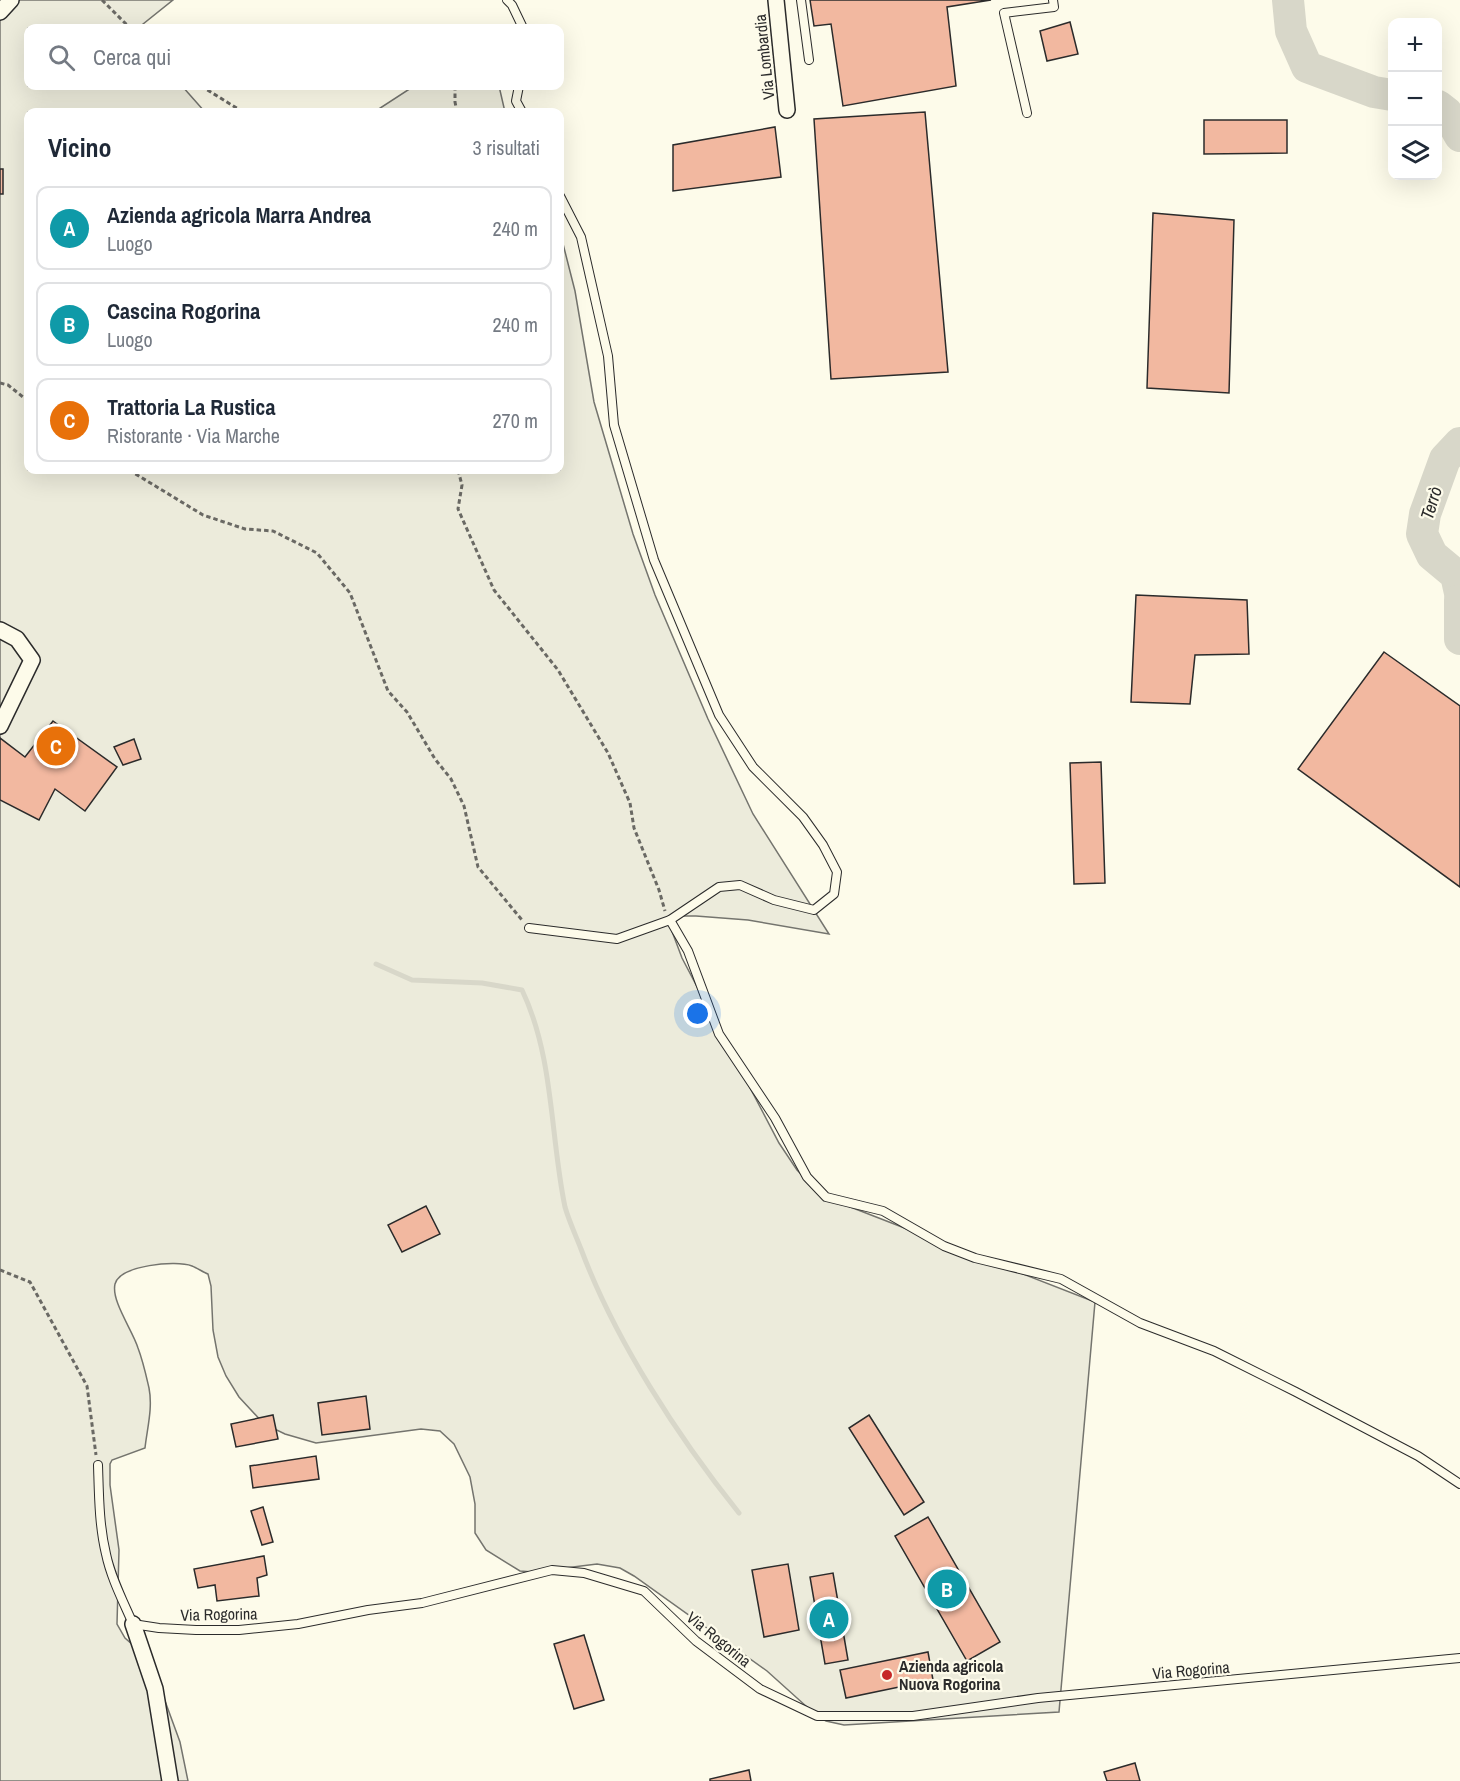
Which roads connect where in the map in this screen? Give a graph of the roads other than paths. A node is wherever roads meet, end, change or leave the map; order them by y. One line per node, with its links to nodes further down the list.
1 (11, 0): 6 (street)
2 (507, 0): 7 (lane)
3 (776, 0): 11 (street, Via Lombardia)
4 (801, 0): 8 (lane)
5 (1053, 0): 12 (lane)
6 (0, 12)
7 (521, 24)
8 (809, 60)
9 (518, 90): 10 (lane)
10 (520, 108)
11 (787, 110)
12 (1027, 113)
13 (564, 204): 16 (lane)
14 (0, 630): 15 (street)
15 (0, 726)
16 (670, 920): 17 (lane); 19 (lane)
17 (529, 928)
18 (98, 1465): 20 (lane)
19 (1460, 1484)
20 (133, 1624): 21 (lane, Via Rogorina); 22 (street)
21 (1460, 1658)
22 (170, 1781)

